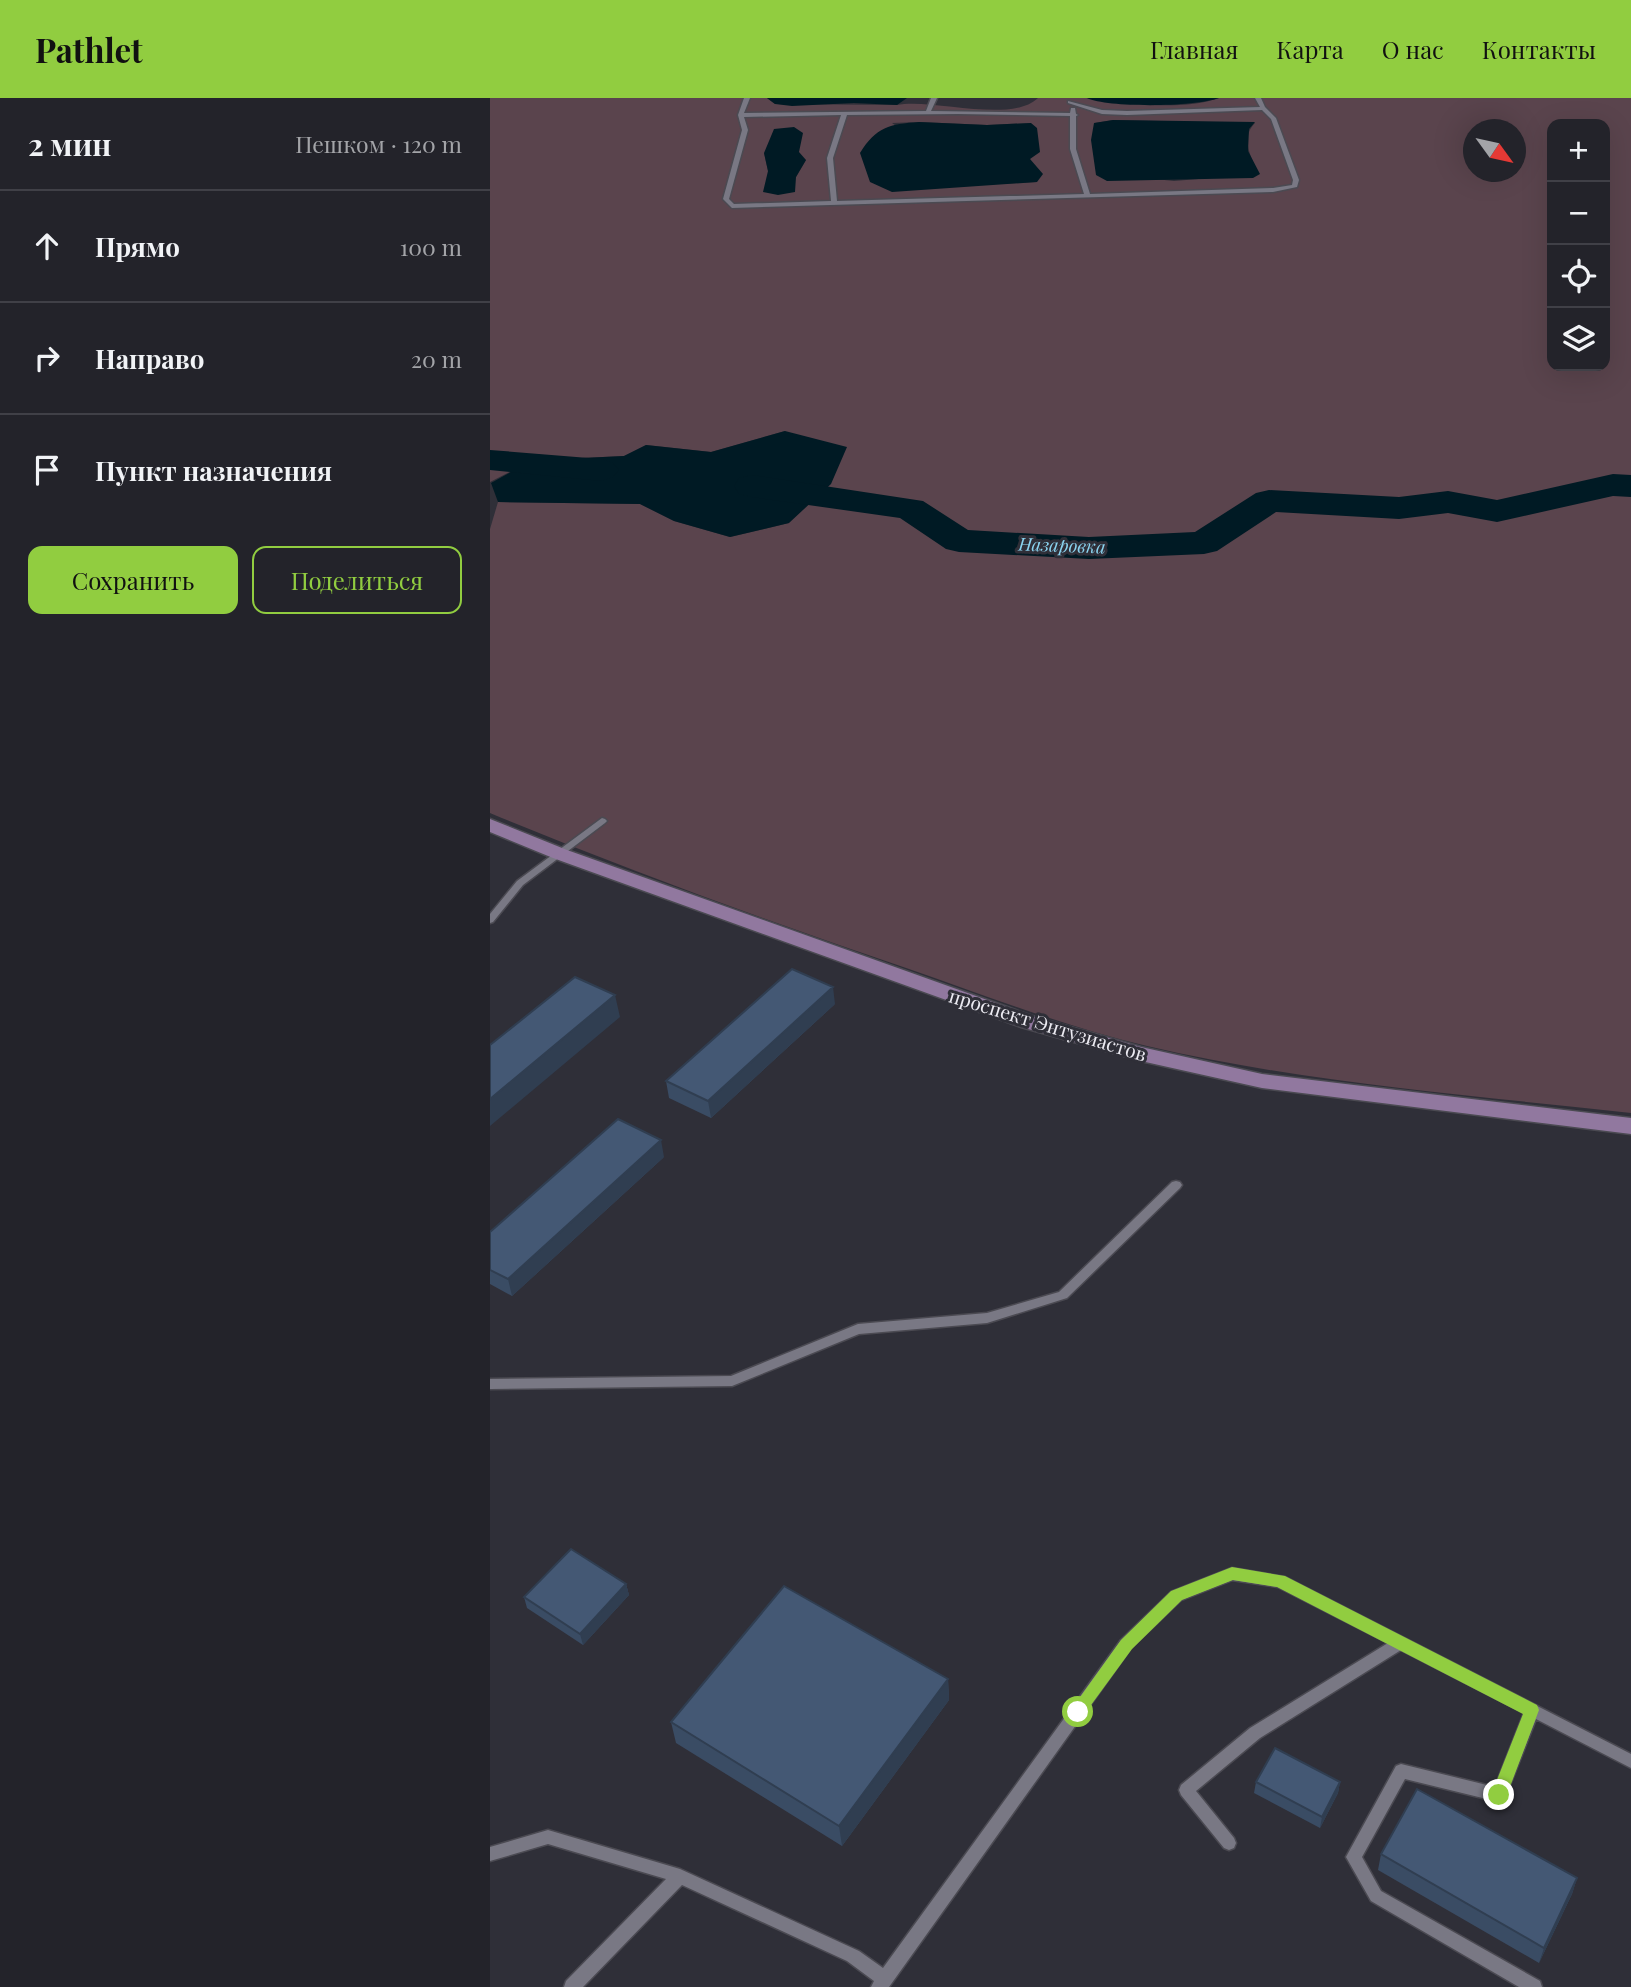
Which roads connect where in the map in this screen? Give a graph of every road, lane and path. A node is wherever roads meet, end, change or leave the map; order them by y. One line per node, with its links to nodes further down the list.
1 (747, 98): 6 (lane)
2 (934, 98): 5 (lane)
3 (1258, 98): 4 (lane)
4 (1262, 108): 8 (lane); 9 (lane)
5 (928, 112): 7 (lane); 8 (lane)
6 (741, 115): 7 (lane); 10 (lane)
7 (844, 115): 10 (lane)
8 (1074, 115): 9 (lane)
9 (1087, 194): 10 (lane)
10 (834, 201)
11 (601, 821): 13 (lane)
12 (490, 825): 13 (street, проспект Энтузиастов)
13 (560, 854): 14 (lane); 15 (street, проспект Энтузиастов)
14 (490, 920)
15 (1631, 1126)
16 (1176, 1185): 17 (lane)
17 (490, 1384)
18 (1399, 1643): 19 (lane); 21 (lane); 24 (lane)
19 (1532, 1710): 20 (lane); 26 (lane)
20 (1631, 1761)
21 (1229, 1843)
22 (490, 1854): 23 (lane)
23 (680, 1876): 24 (lane); 25 (lane)
24 (882, 1983)
25 (572, 1987)
26 (1534, 1987)

